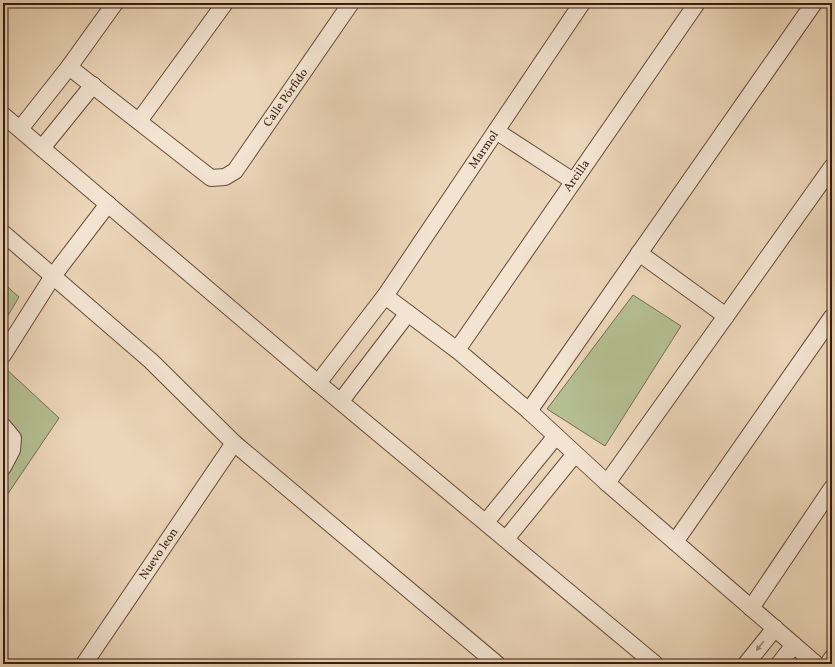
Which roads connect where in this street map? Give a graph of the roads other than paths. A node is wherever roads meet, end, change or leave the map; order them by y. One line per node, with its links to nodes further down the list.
1 (115, 3): 7 (street)
2 (223, 3): 10 (street)
3 (351, 3): 10 (street, Calle Pórfido)
4 (582, 3): 12 (street, Marmol)
5 (698, 3): 15 (street, Arcilla)
6 (814, 3): 18 (street)
7 (70, 66): 8 (street); 11 (street)
8 (93, 85): 10 (street); 13 (street)
9 (3, 115): 11 (street)
10 (139, 121)
11 (20, 130): 13 (street)
12 (496, 131): 15 (street); 20 (street, Marmol)
13 (42, 148): 16 (street)
14 (832, 167): 22 (street)
15 (573, 181): 24 (street, Arcilla)
16 (108, 204): 19 (street); 26 (street)
17 (3, 233): 19 (street)
18 (639, 253): 22 (street); 28 (street)
19 (53, 276): 25 (street); 31 (street)
20 (385, 296): 21 (street); 26 (street, Marmol)
21 (408, 313): 24 (street); 27 (street)
22 (726, 316): 34 (street)
23 (832, 317): 38 (street)
24 (456, 350): 28 (street)
25 (3, 355)
26 (318, 383): 27 (street)
27 (341, 401): 36 (street)
28 (529, 411): 30 (street)
29 (3, 426): 33 (street)
30 (556, 436): 32 (street); 36 (street)
31 (234, 443): 43 (street, Nuevo leon); 44 (street)
32 (575, 454): 34 (street); 37 (street)
33 (3, 467)
34 (607, 483): 38 (street)
35 (832, 488): 39 (street)
36 (486, 522): 37 (street)
37 (506, 539): 45 (street)
38 (675, 542): 39 (street)
39 (752, 608): 40 (street)
40 (774, 628): 41 (street); 46 (street, one-way to 46)
41 (794, 645): 47 (street); 48 (street)
42 (832, 658): 49 (street)
43 (84, 664)
44 (497, 664)
45 (655, 664)
46 (746, 664)
47 (779, 664)
48 (816, 664)
49 (828, 664)

